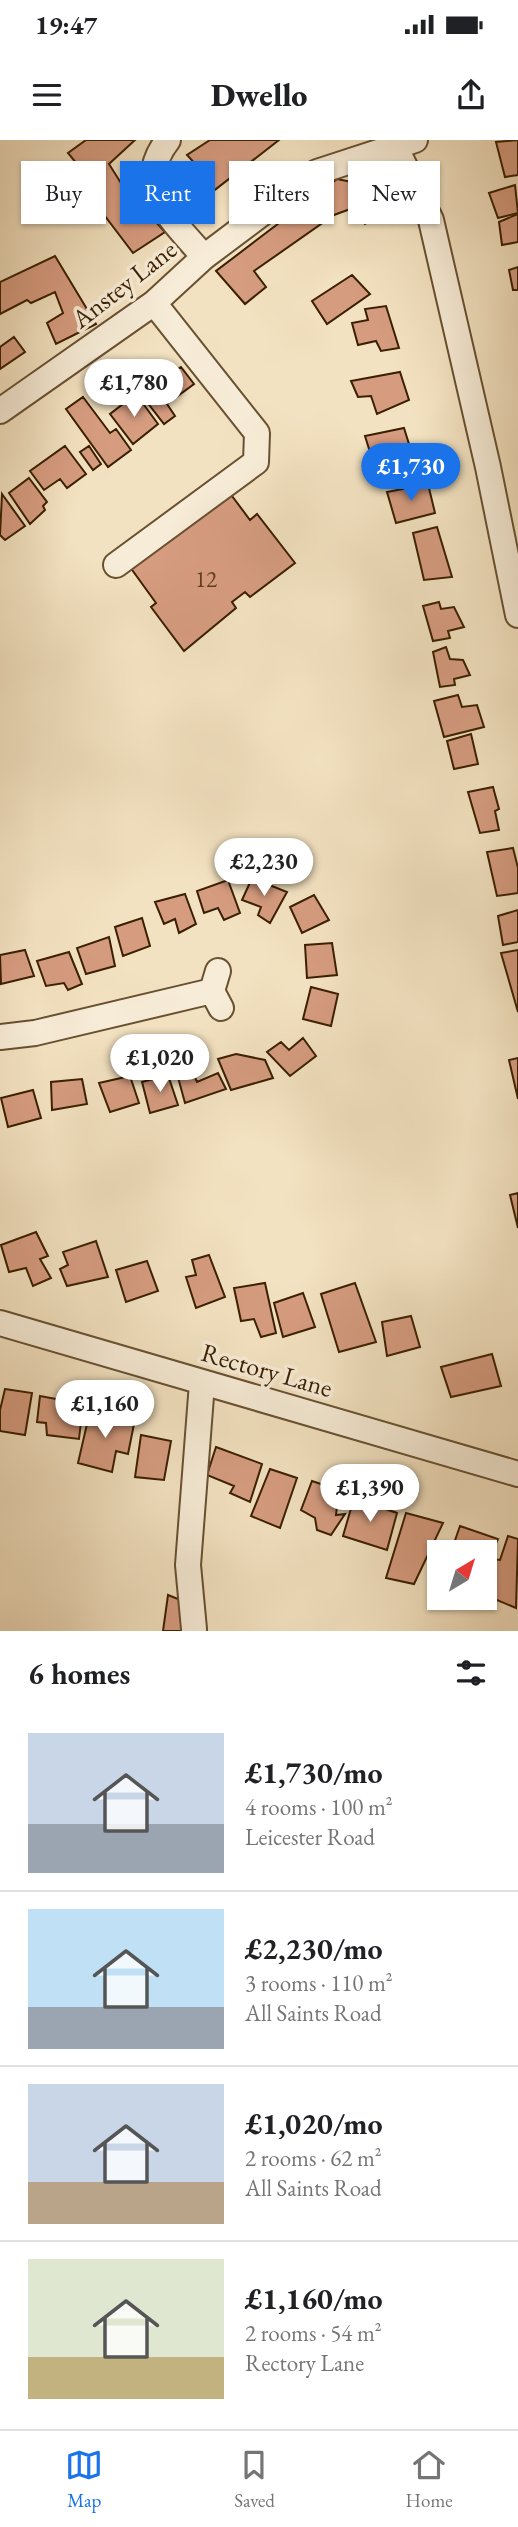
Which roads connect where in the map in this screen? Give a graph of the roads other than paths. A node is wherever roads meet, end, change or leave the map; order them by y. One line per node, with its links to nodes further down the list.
1 (168, 140): 3 (street)
2 (401, 143): 3 (street, Anstey Lane); 7 (street)
3 (204, 257): 4 (street, Anstey Lane)
4 (154, 303): 5 (street, Anstey Lane); 6 (street)
5 (0, 411)
6 (116, 565)
7 (518, 615)
8 (217, 990): 9 (street)
9 (0, 1037)
10 (0, 1323): 11 (street, Rectory Lane)
11 (202, 1383): 12 (street, Rectory Lane); 13 (street)
12 (518, 1474)
13 (194, 1629)

